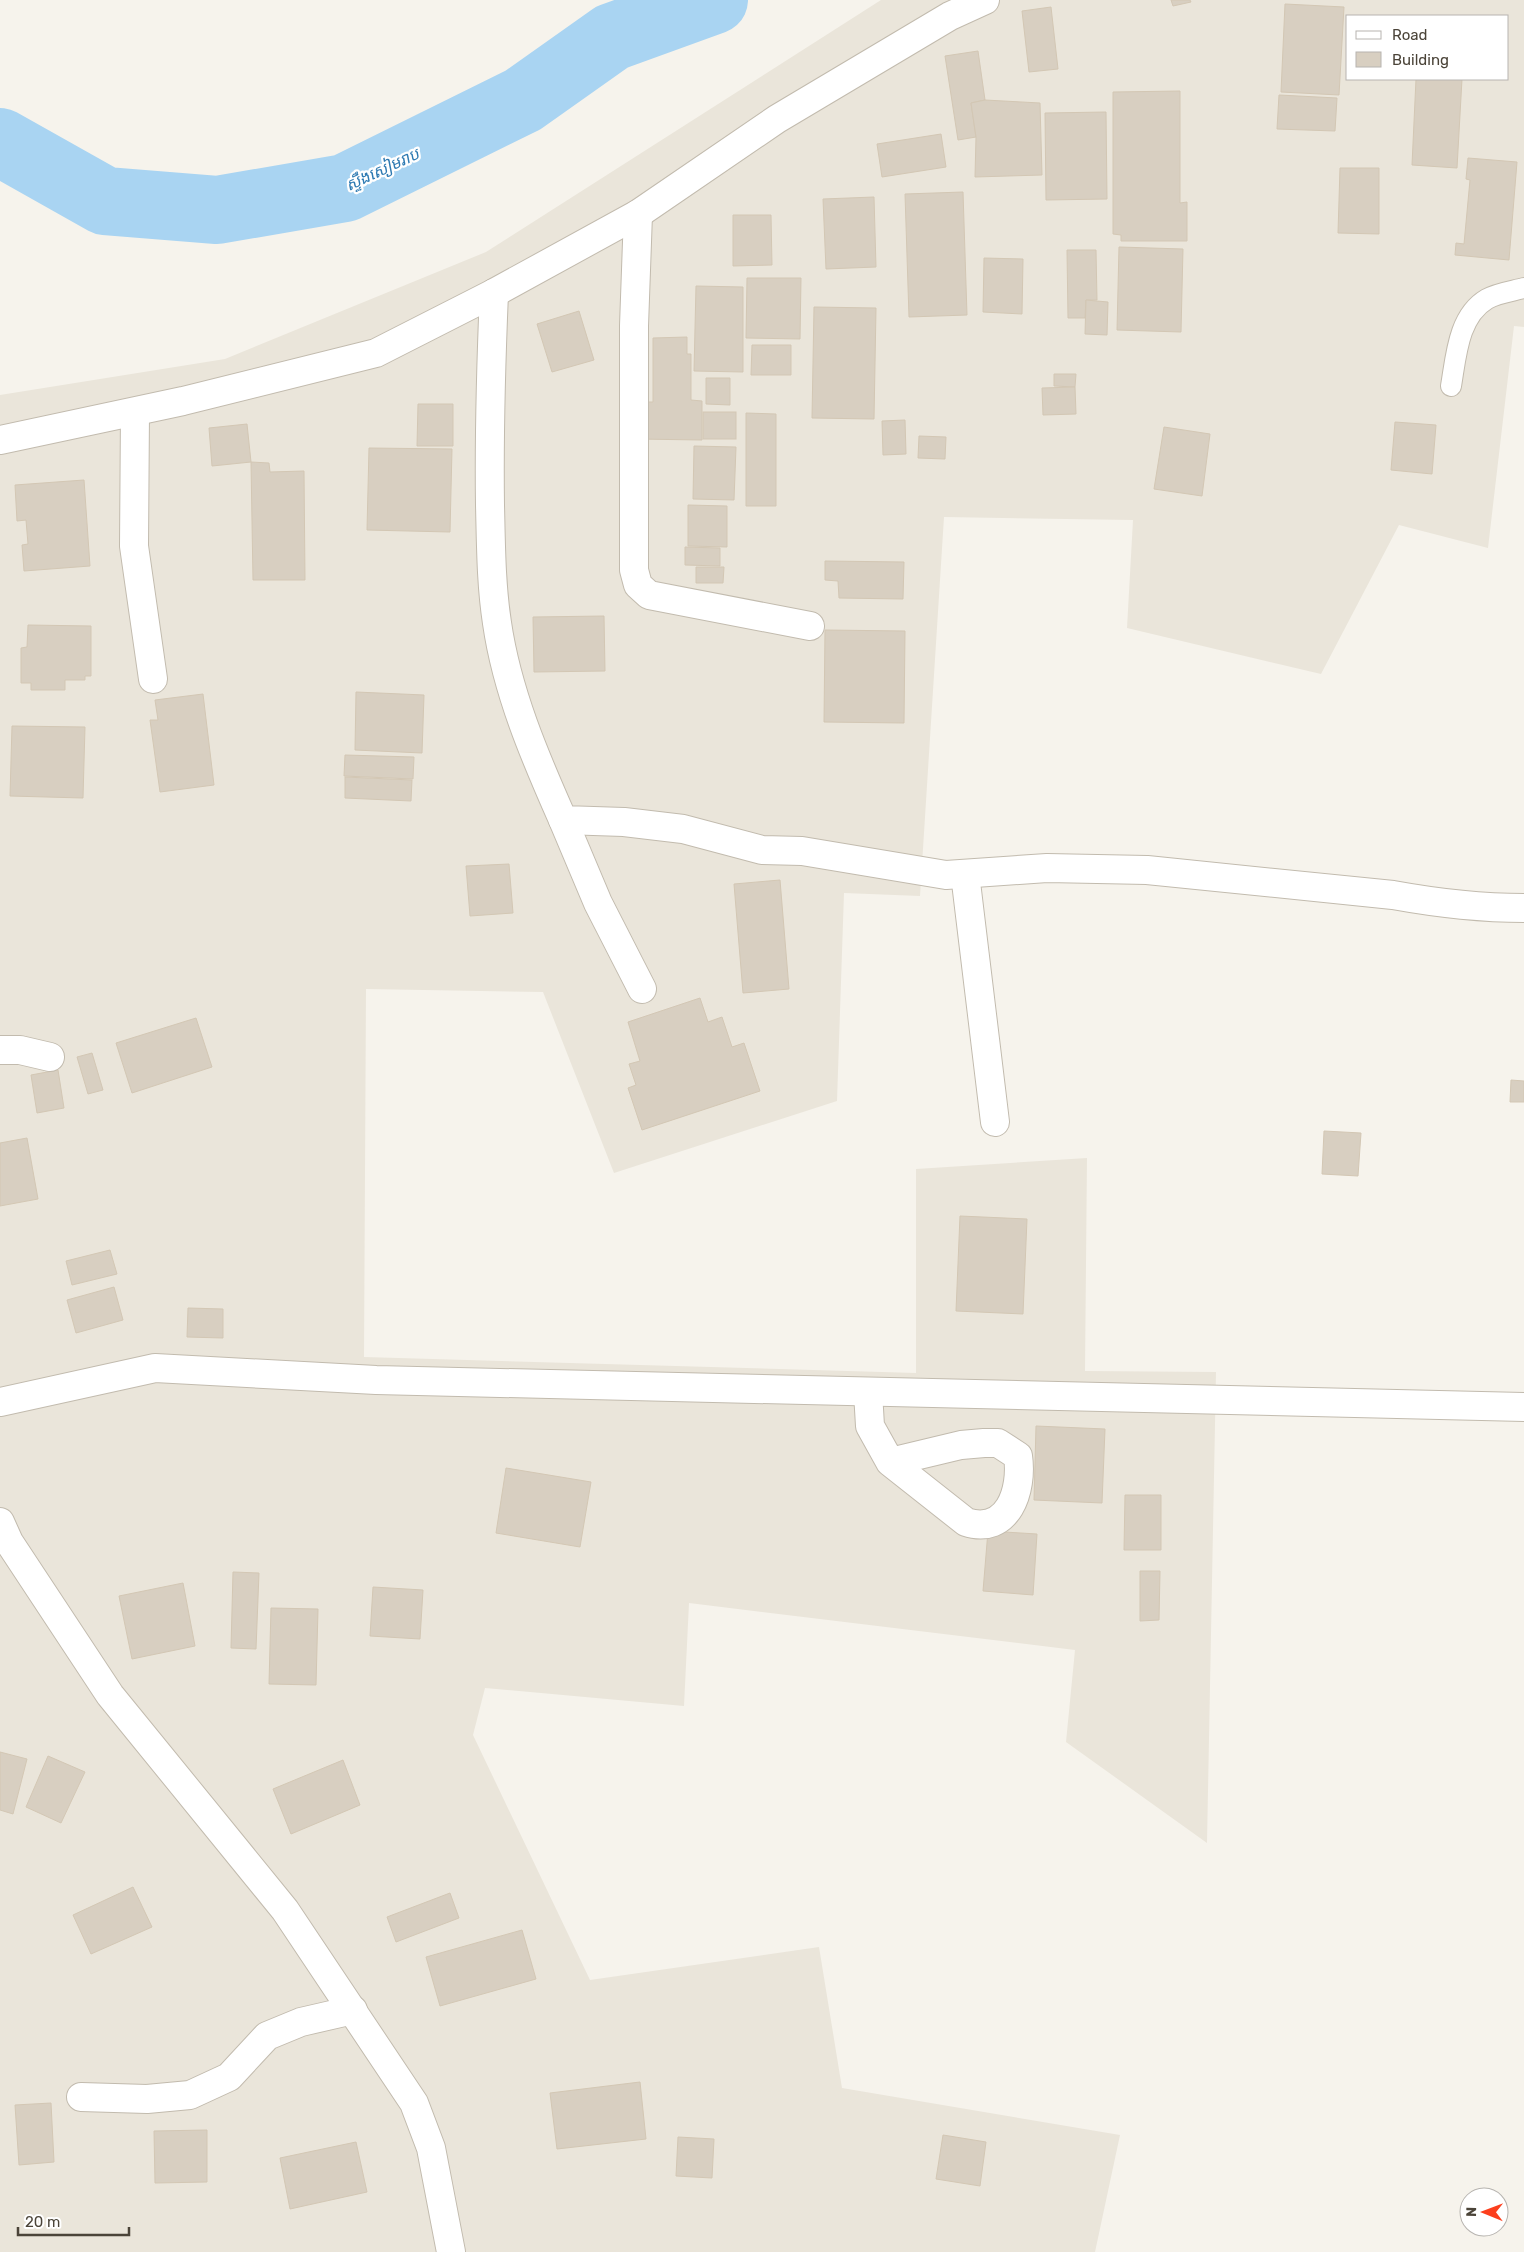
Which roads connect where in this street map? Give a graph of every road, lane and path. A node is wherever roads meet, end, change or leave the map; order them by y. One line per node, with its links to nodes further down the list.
1 (985, 0): 2 (street)
2 (638, 214): 4 (street); 8 (street)
3 (1524, 288): 5 (lane)
4 (494, 293): 6 (street); 10 (street)
5 (1451, 386)
6 (135, 412): 7 (street); 9 (street)
7 (0, 440)
8 (810, 626)
9 (153, 678)
10 (563, 820): 11 (street); 13 (street)
11 (964, 874): 12 (street); 16 (street)
12 (1524, 908)
13 (642, 989)
14 (0, 1050): 15 (street)
15 (50, 1057)
16 (995, 1122)
17 (868, 1392): 18 (street); 19 (street); 20 (street)
18 (0, 1402)
19 (1524, 1407)
20 (890, 1462)
21 (0, 1522): 22 (street)
22 (352, 2010): 23 (street); 24 (street)
23 (81, 2098)
24 (450, 2252): 25 (lane)
25 (462, 2252)

